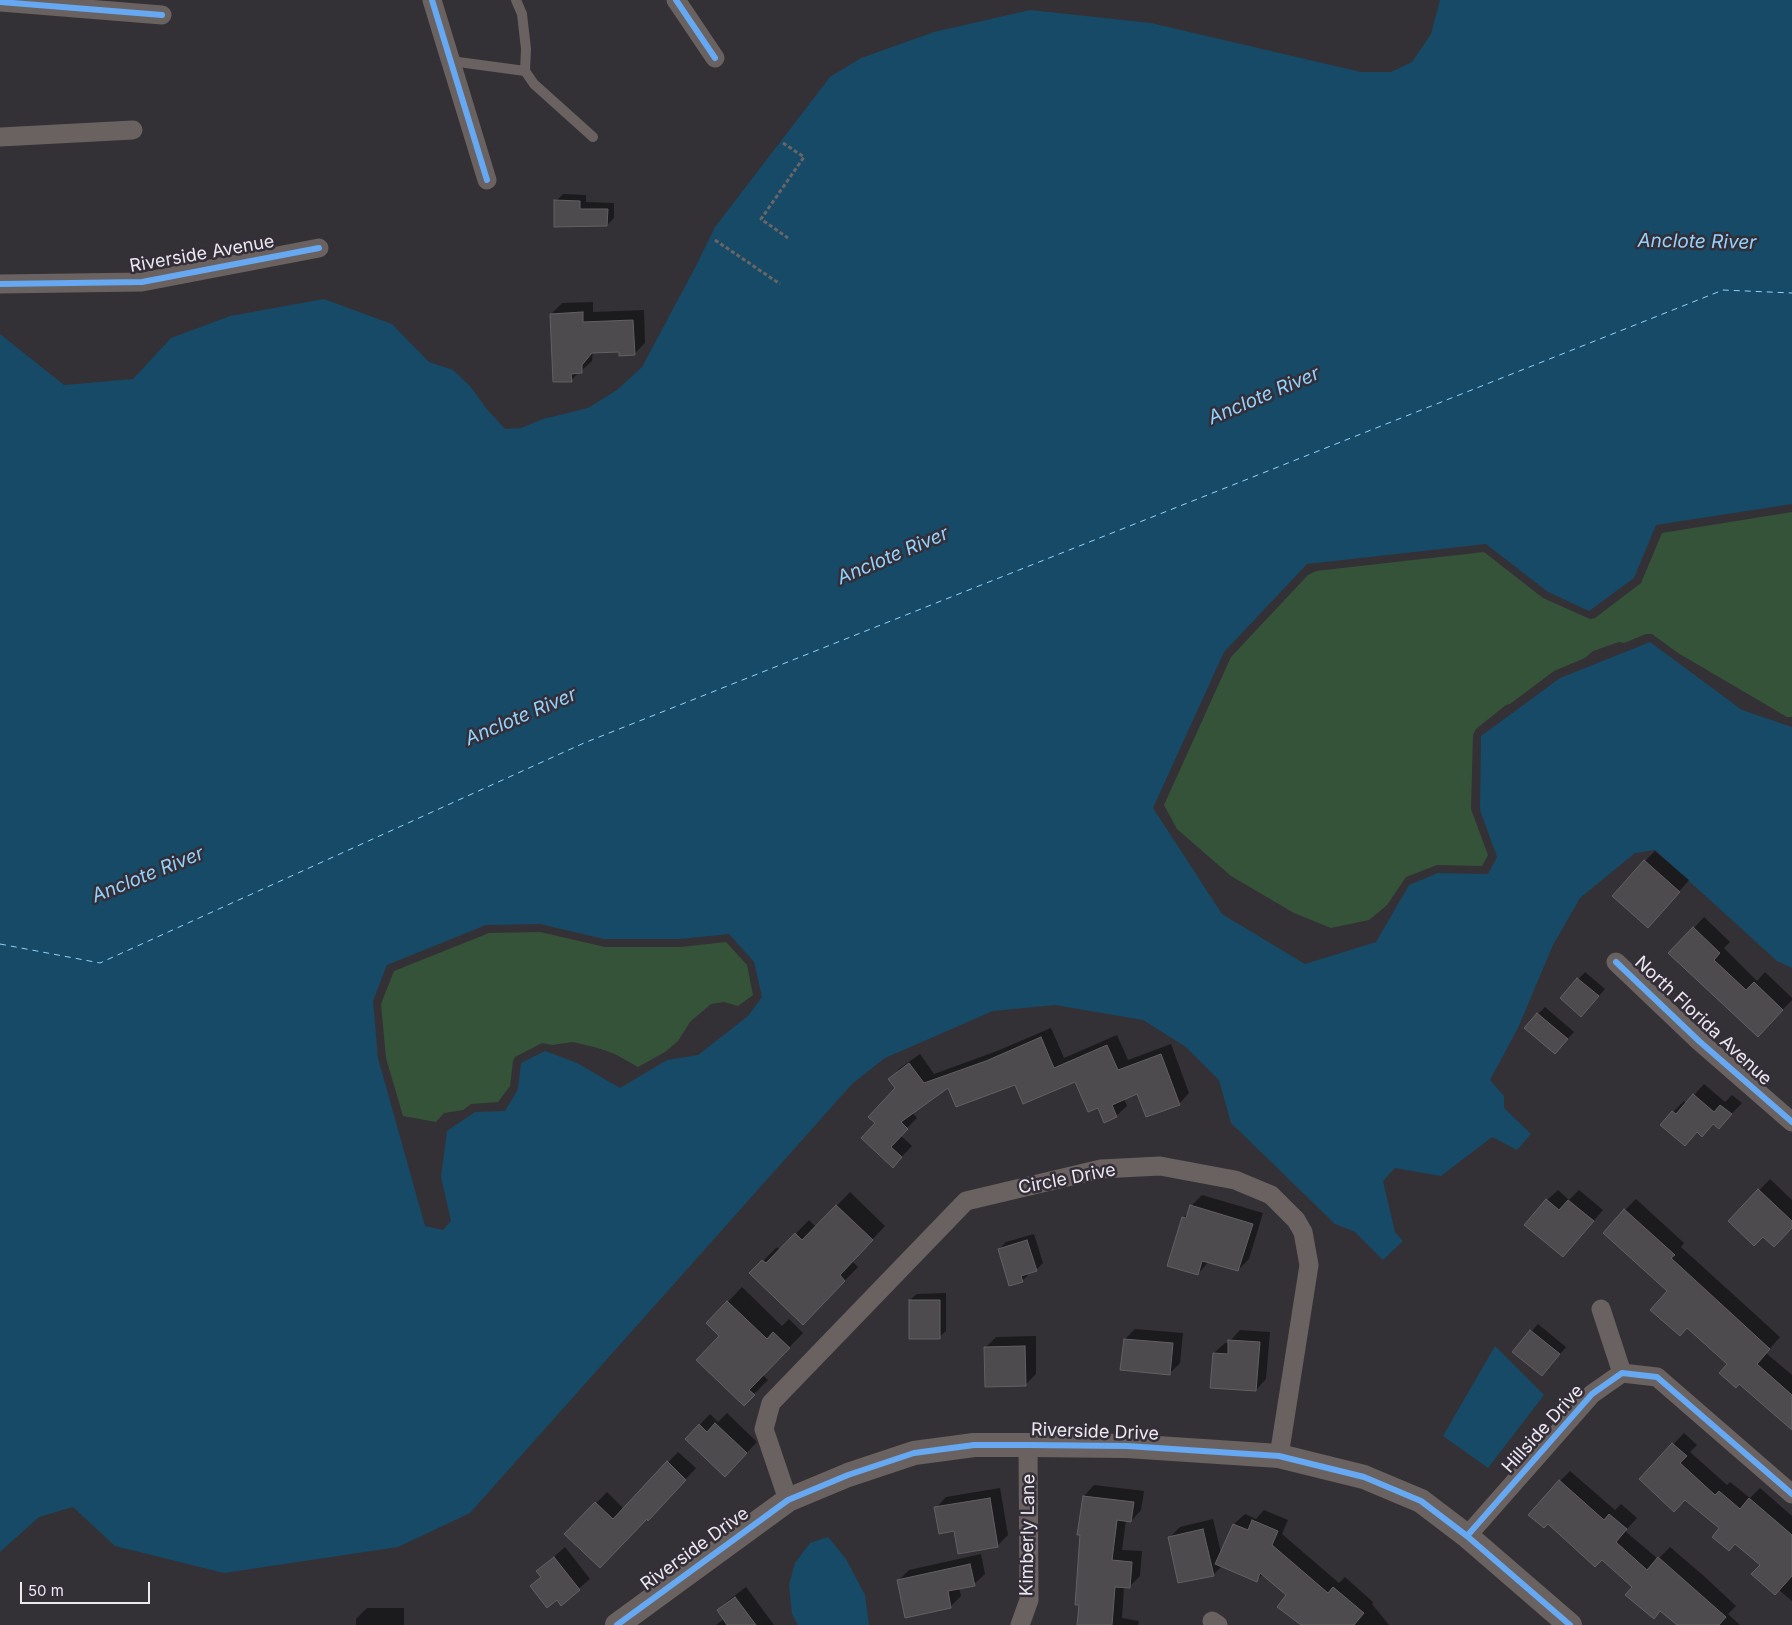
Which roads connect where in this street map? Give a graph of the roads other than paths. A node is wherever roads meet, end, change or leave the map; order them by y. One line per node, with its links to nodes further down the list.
1 (432, 0): 7 (street)
2 (516, 0): 8 (lane)
3 (676, 0): 6 (street)
4 (0, 2): 5 (street)
5 (162, 16)
6 (715, 58)
7 (451, 61): 8 (lane); 12 (street)
8 (525, 71): 11 (lane)
9 (133, 130): 10 (street)
10 (0, 137)
11 (593, 137)
12 (487, 180)
13 (319, 248): 14 (street, Riverside Avenue)
14 (0, 284)
15 (1616, 962): 16 (street, North Florida Avenue)
16 (1792, 1122)
17 (1601, 1309): 18 (street)
18 (1622, 1373): 21 (street); 23 (street, Hillside Drive)
19 (1028, 1445): 20 (street, Riverside Drive); 22 (street, Riverside Drive); 25 (street, Kimberly Lane)
20 (1279, 1456): 22 (street, Circle Drive); 23 (street, Riverside Drive)
21 (1792, 1494)
22 (788, 1500): 24 (street, Riverside Drive)
23 (1467, 1536): 26 (street, Riverside Drive)
24 (617, 1625)
25 (1020, 1625)
26 (1570, 1625)

